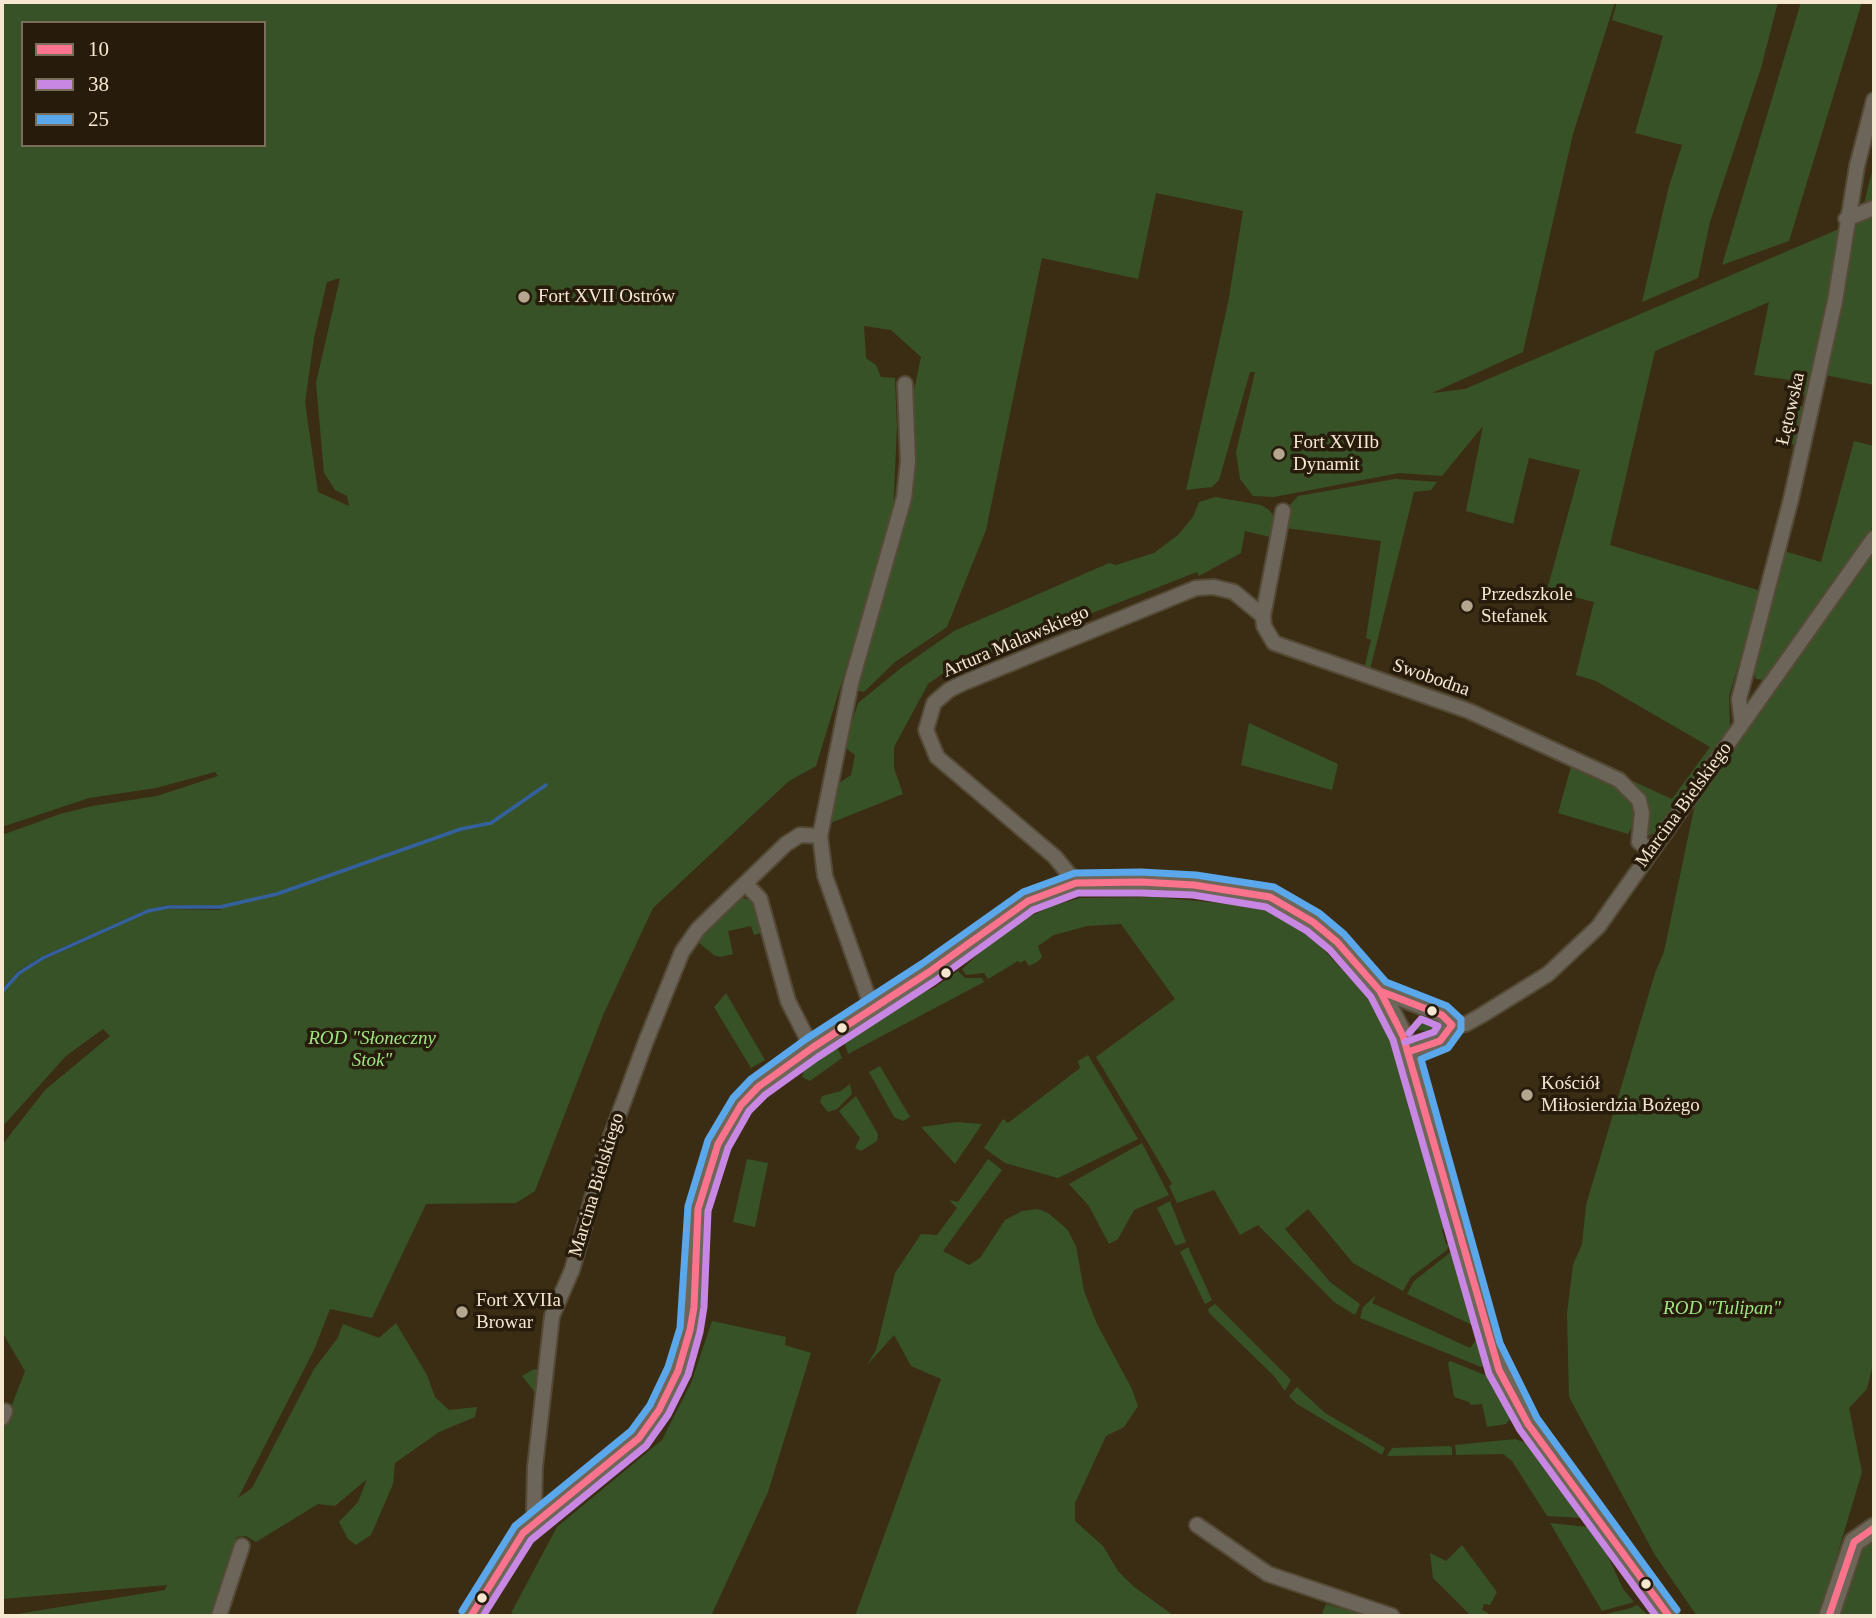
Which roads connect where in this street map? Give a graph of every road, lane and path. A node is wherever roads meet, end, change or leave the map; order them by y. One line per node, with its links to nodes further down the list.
1 (1874, 100): 3 (street, Łętowska)
2 (1874, 208): 3 (street)
3 (1846, 219): 8 (street, Łętowska)
4 (905, 384): 9 (street)
5 (1283, 511): 7 (street)
6 (1874, 538): 8 (street, Marcina Bielskiego)
7 (1263, 616): 10 (street, Swobodna); 12 (street, Artura Malawskiego)
8 (1742, 724): 10 (street, Marcina Bielskiego)
9 (820, 835): 11 (street, Marcina Bielskiego); 15 (street)
10 (1650, 850): 16 (street, Marcina Bielskiego)
11 (746, 884): 18 (street); 20 (street, Marcina Bielskiego)
12 (1076, 884): 13 (street); 15 (street)
13 (1380, 991): 14 (street); 17 (street)
14 (1419, 1007): 16 (street); 17 (street)
15 (872, 1009): 18 (street)
16 (1452, 1025): 19 (street, Marcina Bielskiego)
17 (1400, 1027): 19 (street)
18 (812, 1048): 20 (street)
19 (1408, 1052): 27 (street)
20 (540, 1517): 25 (street)
21 (1197, 1525): 26 (street)
22 (1874, 1528): 28 (street)
23 (242, 1546): 24 (street)
24 (219, 1616)
25 (473, 1616)
26 (1392, 1616)
27 (1669, 1616)
28 (1829, 1616)

